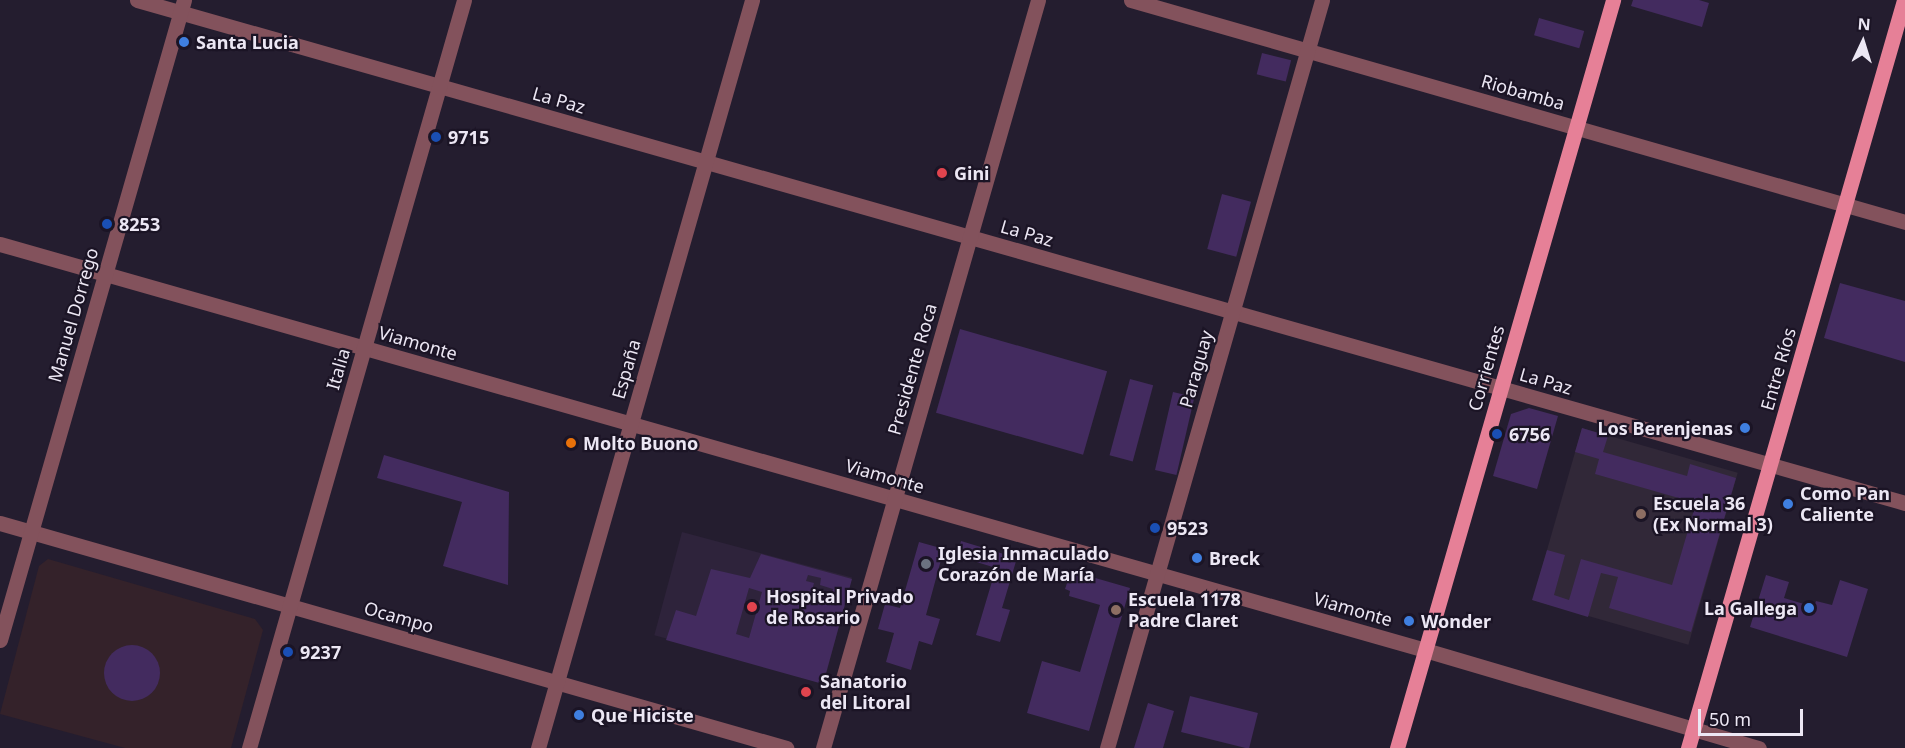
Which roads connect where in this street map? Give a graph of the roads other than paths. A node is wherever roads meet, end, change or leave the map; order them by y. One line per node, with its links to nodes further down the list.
1 (138, 0): 9 (street, La Paz)
2 (464, 0): 11 (street, Italia)
3 (752, 0): 13 (street, España)
4 (1038, 0): 16 (street, Presidente Roca)
5 (1131, 0): 10 (street, Riobamba)
6 (1322, 0): 10 (street, Paraguay)
7 (1613, 0): 12 (main road, Corrientes)
8 (1904, 0): 14 (main road, Entre Ríos)
9 (182, 6): 11 (street, La Paz); 18 (street, Manuel Dorrego)
10 (1308, 51): 12 (street, Riobamba); 19 (street, Paraguay)
11 (439, 86): 13 (street, La Paz); 20 (street, Italia)
12 (1576, 128): 14 (street, Riobamba); 21 (main road, Corrientes)
13 (705, 162): 16 (street, La Paz); 22 (street, España)
14 (1845, 205): 15 (street, Riobamba); 23 (main road, Entre Ríos)
15 (1905, 222)
16 (970, 237): 19 (street, La Paz); 24 (street, Presidente Roca)
17 (0, 244): 18 (street, Viamonte)
18 (105, 274): 20 (street, Viamonte); 27 (street, Manuel Dorrego)
19 (1233, 312): 21 (street, La Paz); 28 (street, Paraguay)
20 (364, 348): 22 (street, Viamonte); 29 (street, Italia)
21 (1501, 388): 23 (street, La Paz); 31 (main road, Corrientes)
22 (630, 423): 24 (street, Viamonte); 32 (street, España)
23 (1770, 465): 25 (street, La Paz); 33 (main road, Entre Ríos)
24 (895, 499): 28 (street, Viamonte); 37 (street, Presidente Roca)
25 (1905, 503)
26 (0, 523): 27 (street, Ocampo)
27 (31, 532): 29 (street, Ocampo); 30 (street, Manuel Dorrego)
28 (1158, 574): 31 (street, Viamonte); 38 (street, Paraguay)
29 (290, 606): 32 (street, Ocampo); 34 (street, Italia)
30 (0, 640)
31 (1425, 650): 33 (street, Viamonte); 39 (main road, Corrientes)
32 (557, 682): 35 (street, España); 36 (street, Ocampo)
33 (1694, 729): 40 (main road, Entre Ríos); 41 (street, Viamonte)
34 (249, 748)
35 (538, 748)
36 (786, 748)
37 (824, 748)
38 (1107, 748)
39 (1397, 748)
40 (1688, 748)
41 (1759, 748)

